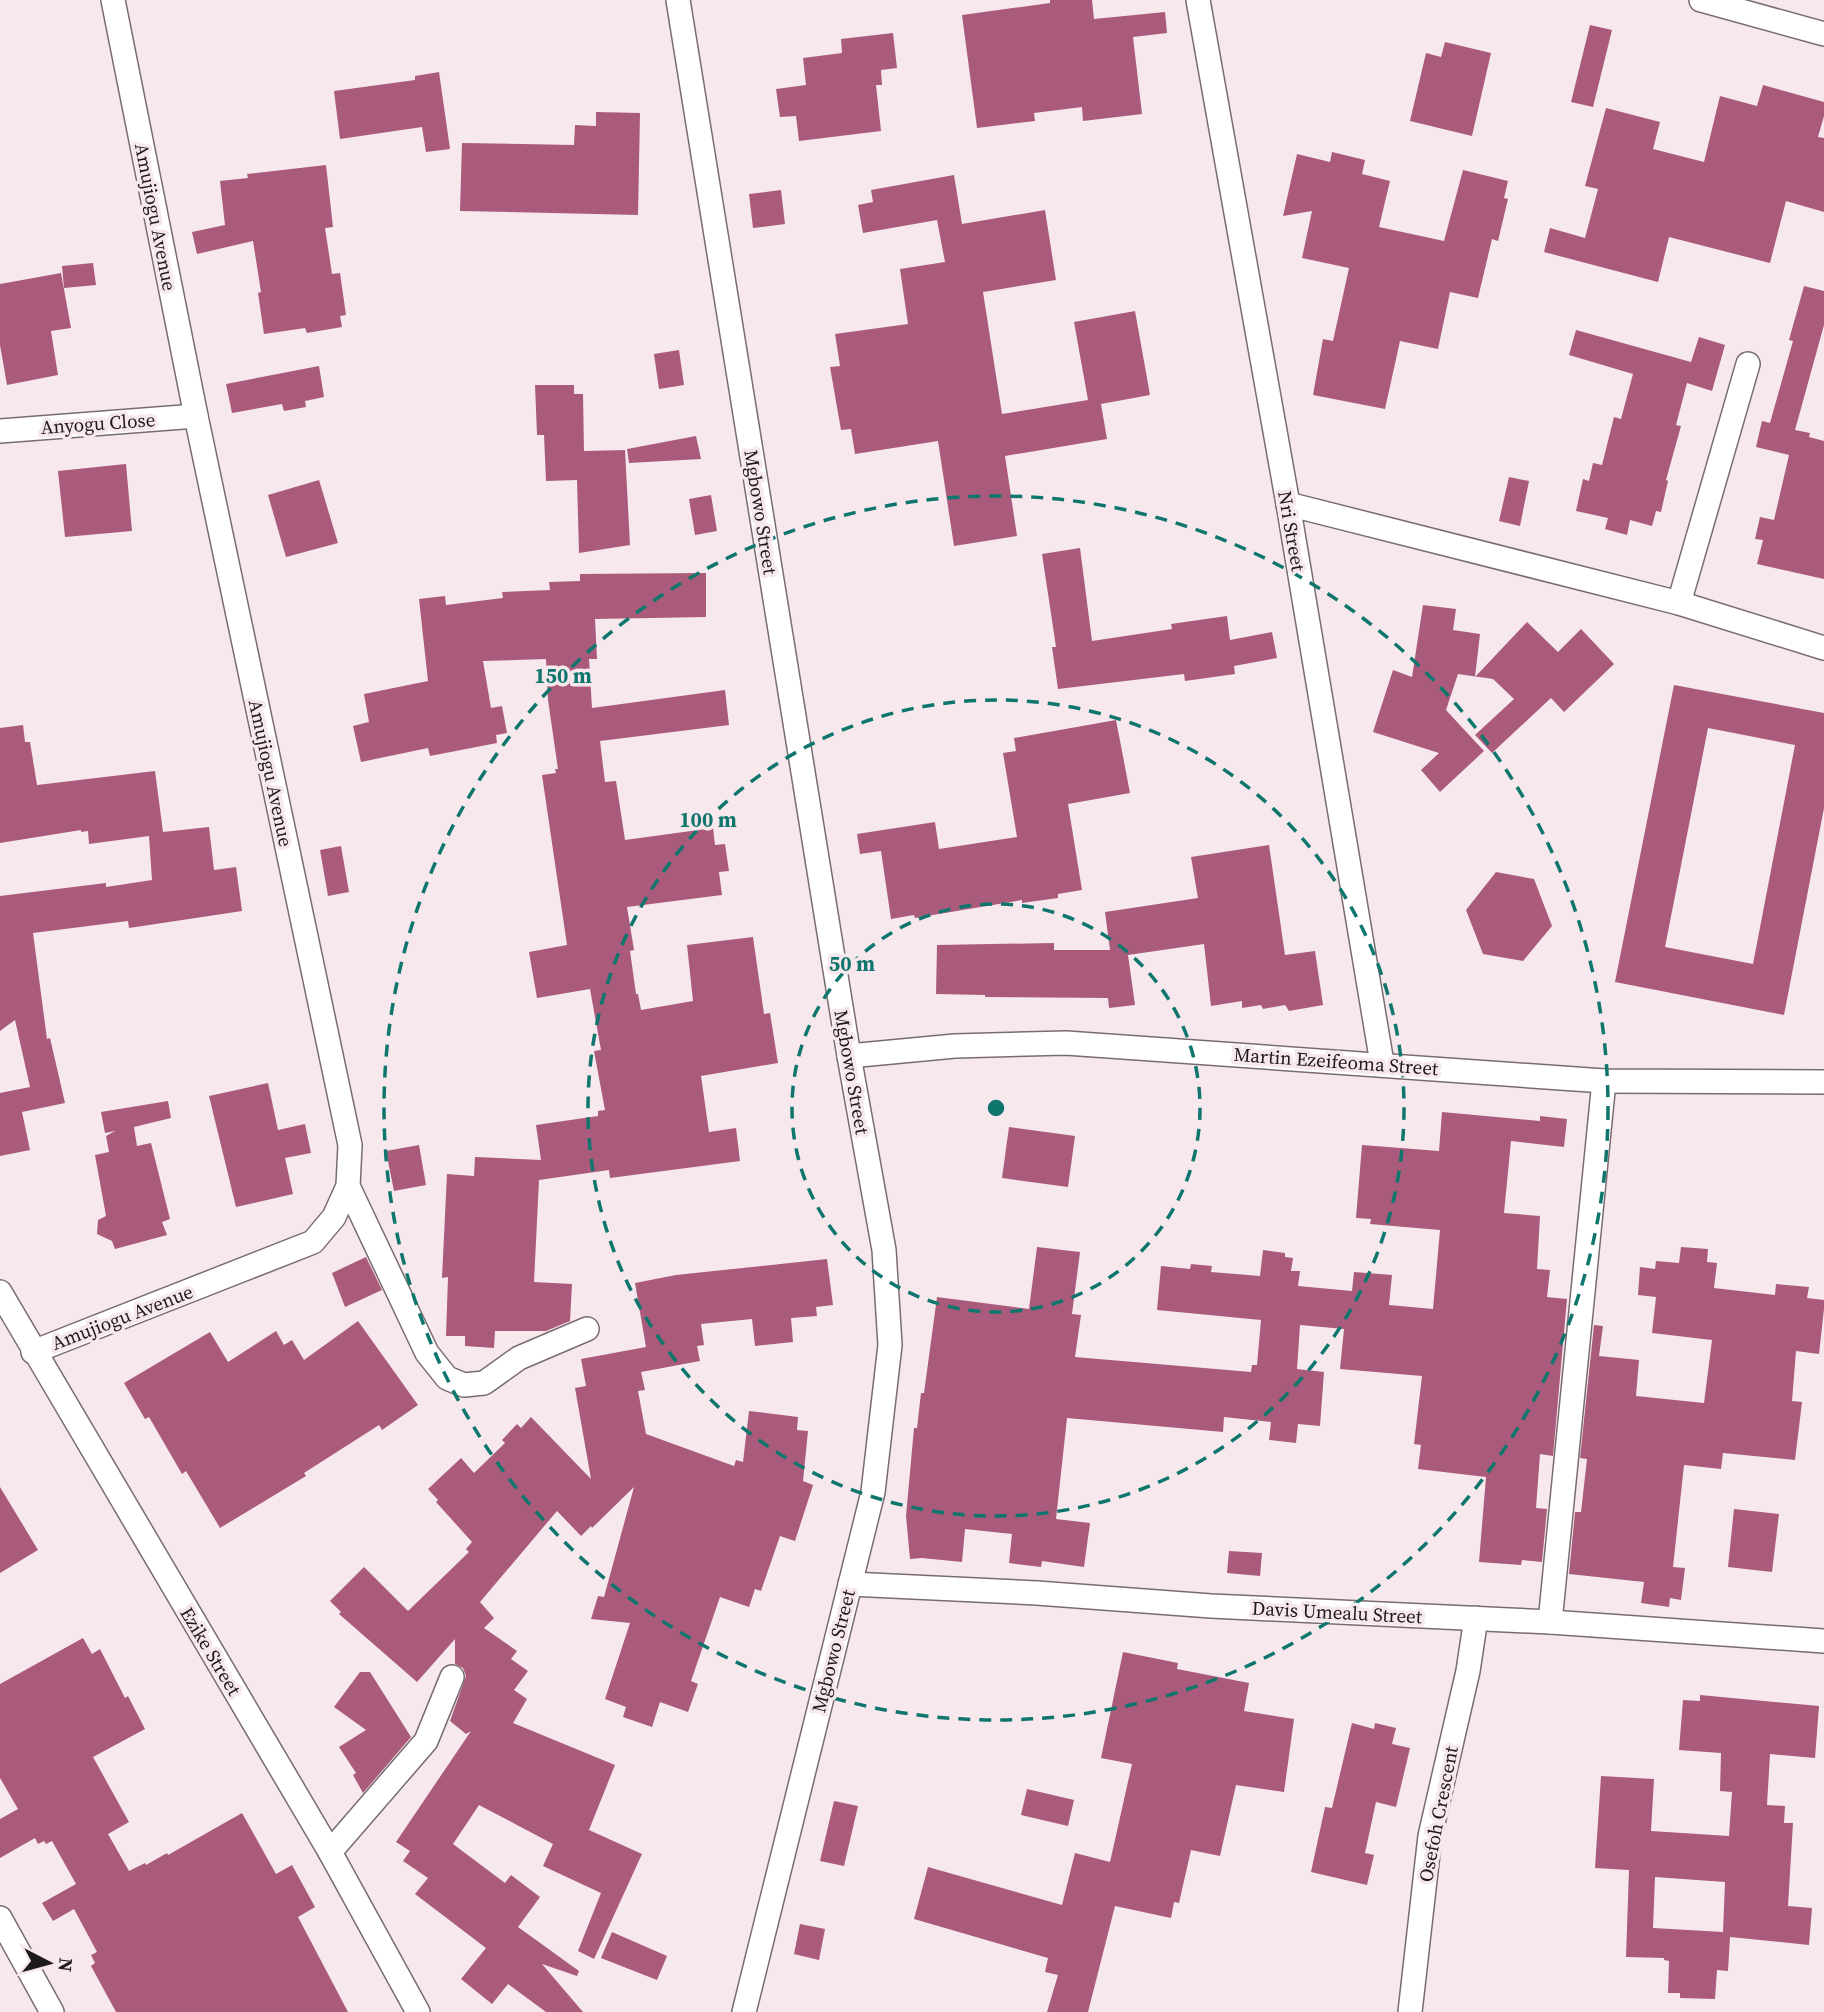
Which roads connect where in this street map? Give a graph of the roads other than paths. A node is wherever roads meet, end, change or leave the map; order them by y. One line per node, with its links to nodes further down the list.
1 (113, 0): 7 (street, Amujiogu Avenue)
2 (678, 0): 12 (street, Mgbowo Street)
3 (1198, 0): 9 (street, Nri Street)
4 (1701, 0): 5 (street)
5 (1824, 34)
6 (1748, 364): 10 (street)
7 (196, 416): 8 (street, Anyogu Close); 16 (street, Amujiogu Avenue)
8 (0, 431)
9 (1288, 504): 10 (street); 13 (street, Nri Street)
10 (1679, 603): 11 (street)
11 (1824, 648)
12 (849, 1056): 13 (street, Martin Ezeifeoma Street); 20 (street, Mgbowo Street)
13 (1382, 1063): 14 (street, Martin Ezeifeoma Street)
14 (1604, 1081): 15 (street, Martin Ezeifeoma Street); 22 (street)
15 (1824, 1082)
16 (348, 1186): 18 (street); 19 (street, Amujiogu Avenue)
17 (0, 1292): 19 (street, Ezike Street)
18 (587, 1329)
19 (33, 1352): 25 (street, Ezike Street)
20 (850, 1584): 21 (street, Davis Umealu Street); 29 (street, Mgbowo Street)
21 (1476, 1618): 22 (street, Davis Umealu Street); 30 (street, Osefoh Crescent)
22 (1550, 1622): 23 (street, Davis Umealu Street)
23 (1824, 1641)
24 (452, 1677): 25 (street)
25 (330, 1852): 28 (street, Ezike Street)
26 (0, 1918): 27 (street)
27 (52, 2012)
28 (418, 2012)
29 (744, 2012)
30 (1410, 2012)

